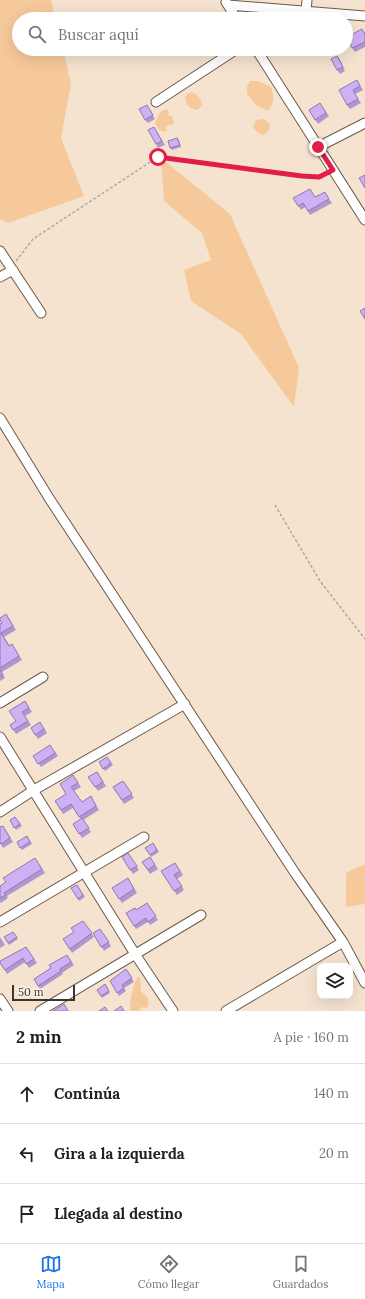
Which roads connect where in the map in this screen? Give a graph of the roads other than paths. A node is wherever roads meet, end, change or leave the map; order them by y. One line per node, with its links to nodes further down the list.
1 (307, 0): 3 (street)
2 (226, 2): 3 (street); 4 (street)
3 (306, 11): 5 (street)
4 (232, 12)
5 (318, 12)
6 (353, 15): 7 (street)
7 (365, 16)
8 (226, 56): 10 (street)
9 (260, 56): 12 (street)
10 (156, 102)
11 (365, 123): 12 (street)
12 (318, 147): 13 (street)
13 (365, 220)
14 (0, 251): 15 (street)
15 (12, 270): 16 (street); 17 (street)
16 (0, 278)
17 (41, 313)
18 (0, 418): 21 (street)
19 (43, 676): 20 (street)
20 (0, 703)
21 (185, 704): 23 (street); 29 (street)
22 (0, 737): 23 (street)
23 (34, 790): 24 (street); 26 (street)
24 (0, 812)
25 (144, 837): 26 (street)
26 (85, 871): 28 (street); 30 (street)
27 (201, 915): 30 (street)
28 (0, 922)
29 (343, 942): 31 (street); 36 (street)
30 (135, 954): 34 (street); 35 (street)
31 (365, 983)
32 (0, 999): 33 (street)
33 (8, 1011)
34 (40, 1011)
35 (173, 1011)
36 (226, 1011)

